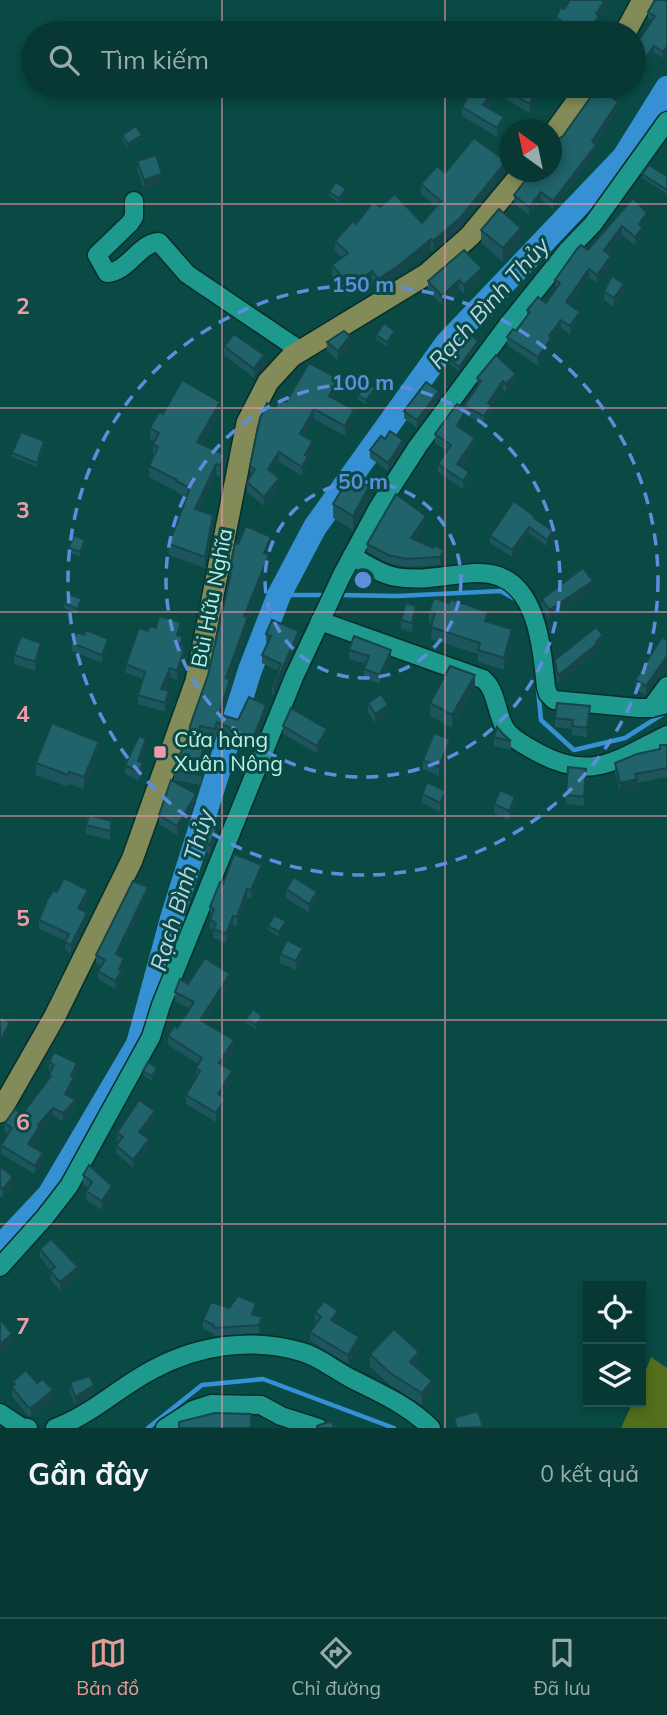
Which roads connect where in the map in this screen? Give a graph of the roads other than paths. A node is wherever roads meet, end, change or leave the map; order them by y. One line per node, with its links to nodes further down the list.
1 (643, 0): 2 (main road)
2 (632, 21)
3 (579, 98): 4 (main road)
4 (562, 121)
5 (667, 121): 9 (street)
6 (515, 182): 8 (main road, Bùi Hữu Nghĩa)
7 (134, 201): 8 (street)
8 (301, 351): 14 (main road, Bùi Hữu Nghĩa)
9 (352, 556): 10 (street); 12 (street)
10 (323, 615): 13 (street); 15 (street)
11 (667, 686): 12 (street)
12 (659, 706)
13 (667, 735)
14 (0, 1112)
15 (0, 1267)
16 (0, 1413): 17 (street)
17 (28, 1428)
18 (55, 1428): 21 (street)
19 (165, 1428): 20 (street)
20 (319, 1428)
21 (431, 1428)

